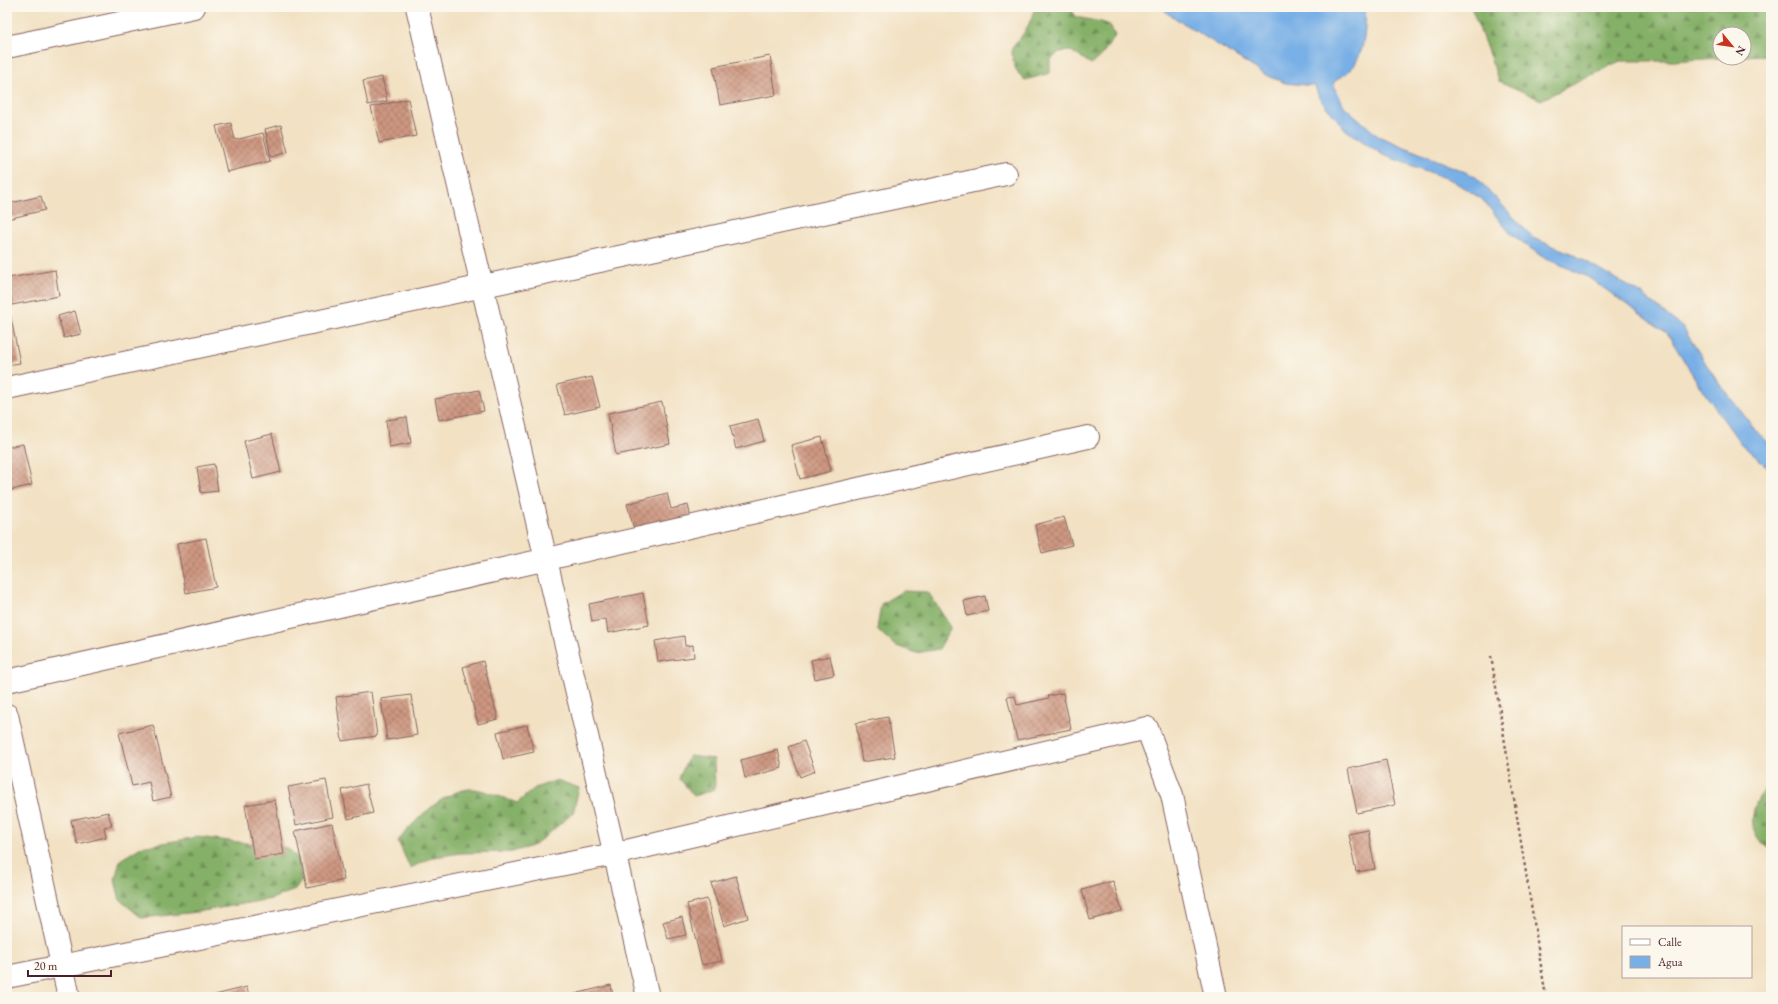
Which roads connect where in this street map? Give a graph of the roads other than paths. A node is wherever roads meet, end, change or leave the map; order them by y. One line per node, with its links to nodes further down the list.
1 (194, 7): 3 (street)
2 (417, 7): 5 (street)
3 (7, 47)
4 (1006, 174): 5 (street)
5 (482, 286): 6 (street); 8 (street)
6 (7, 388)
7 (1088, 437): 8 (street)
8 (546, 559): 9 (street); 11 (street)
9 (7, 681)
10 (7, 715): 12 (street)
11 (614, 854): 12 (street); 15 (street); 16 (street)
12 (62, 966): 13 (street); 14 (street)
13 (7, 978)
14 (69, 997)
15 (648, 997)
16 (1216, 997)

